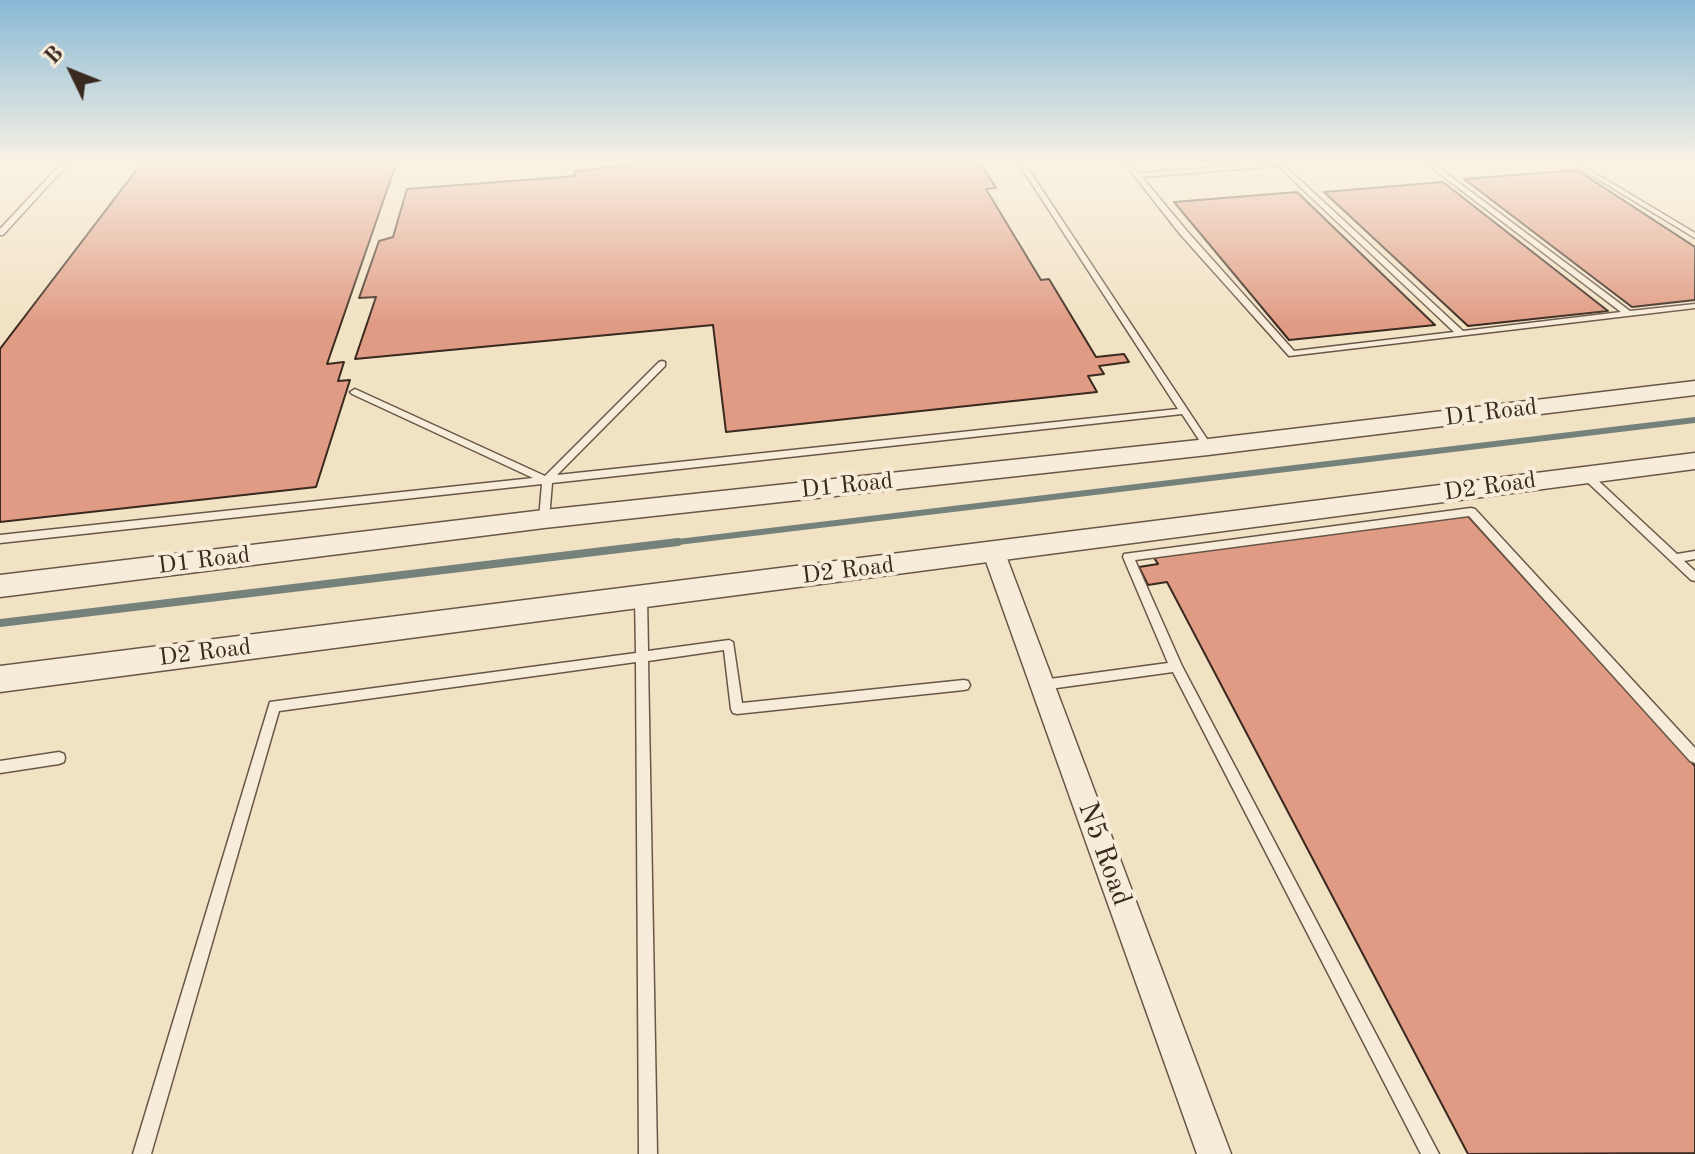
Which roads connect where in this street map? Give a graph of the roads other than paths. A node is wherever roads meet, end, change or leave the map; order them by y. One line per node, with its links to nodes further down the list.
1 (14, 218): 7 (lane)
2 (1057, 218): 15 (lane)
3 (1172, 218): 11 (lane)
4 (1337, 218): 11 (lane)
5 (1501, 218): 10 (lane)
6 (1665, 218): 8 (lane)
7 (0, 233)
8 (1695, 236)
9 (1695, 306): 10 (lane)
10 (1628, 314): 11 (lane)
11 (1461, 334)
12 (662, 364): 19 (lane)
13 (1695, 388): 16 (street, D1 Road)
14 (355, 392): 19 (lane)
15 (1184, 411): 16 (lane); 19 (lane)
16 (1208, 447): 20 (street, D1 Road)
17 (1695, 461): 18 (street, D2 Road)
18 (1586, 475): 22 (street, D2 Road); 24 (lane)
19 (547, 480): 20 (lane); 21 (lane)
20 (544, 519): 26 (street, D1 Road)
21 (0, 539)
22 (994, 553): 27 (street, D2 Road); 32 (street, N5 Road)
23 (1695, 555): 24 (lane)
24 (1675, 558): 25 (lane)
25 (1695, 577)
26 (0, 586)
27 (641, 597): 28 (lane); 30 (street, D2 Road)
28 (643, 656): 31 (lane); 36 (lane); 37 (lane)
29 (1176, 667): 32 (lane); 33 (lane); 39 (lane)
30 (0, 679)
31 (964, 685)
32 (1042, 685): 38 (street, N5 Road)
33 (1695, 757)
34 (59, 758): 35 (lane)
35 (0, 767)
36 (142, 1154)
37 (648, 1154)
38 (1214, 1154)
39 (1430, 1154)

